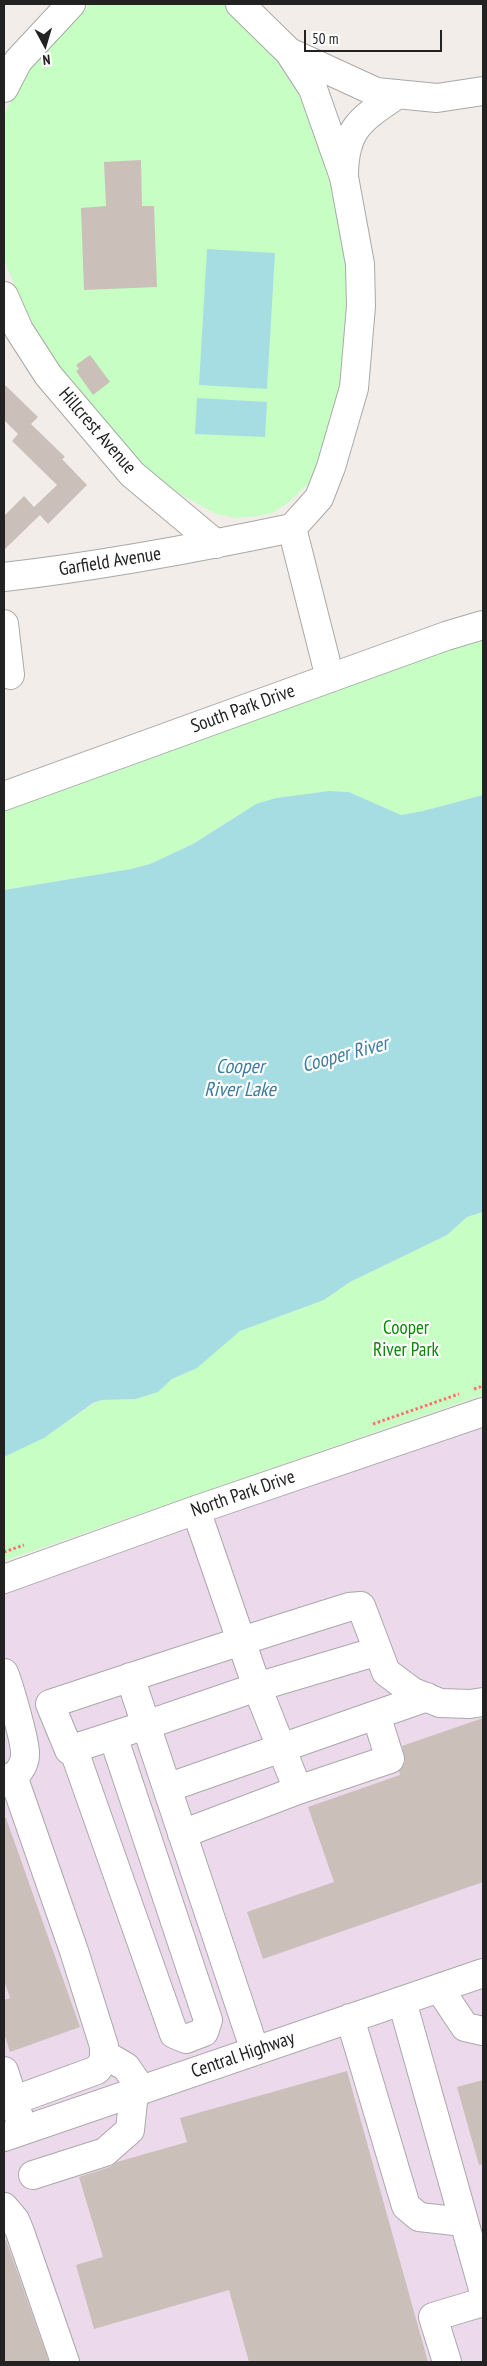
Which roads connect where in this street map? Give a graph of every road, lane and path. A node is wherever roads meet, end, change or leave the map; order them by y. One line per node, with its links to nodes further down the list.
1 (71, 4): 4 (street)
2 (240, 4): 3 (street)
3 (289, 52): 6 (street); 7 (street)
4 (4, 88)
5 (483, 91): 6 (street)
6 (398, 94): 7 (street)
7 (344, 177): 9 (street)
8 (4, 296): 10 (street, Hillcrest Avenue)
9 (292, 528): 10 (street, Garfield Avenue); 15 (street)
10 (216, 544): 11 (street, Garfield Avenue)
11 (4, 577)
12 (4, 624): 14 (street)
13 (483, 625): 15 (street, South Park Drive)
14 (10, 676)
15 (330, 678): 16 (street, South Park Drive)
16 (4, 796)
17 (483, 1412): 18 (street, North Park Drive)
18 (196, 1510): 19 (street, North Park Drive); 20 (street)
19 (4, 1579)
20 (241, 1640): 21 (street); 23 (street); 24 (street)
21 (378, 1651): 24 (street); 25 (street)
22 (4, 1673): 32 (street)
23 (130, 1677): 28 (street); 30 (street)
24 (257, 1687): 28 (street); 31 (street)
25 (427, 1697): 26 (street); 27 (street)
26 (483, 1702)
27 (376, 1715): 31 (street); 34 (street)
28 (146, 1725): 29 (street); 33 (street)
29 (112, 1736): 30 (street); 30 (street)
30 (73, 1748)
31 (281, 1748): 33 (street); 34 (street)
32 (9, 1780): 42 (street)
33 (167, 1788): 35 (street)
34 (298, 1790): 35 (street)
35 (182, 1834): 41 (street)
36 (483, 1973): 37 (street, Central Highway)
37 (439, 1988): 38 (street, Central Highway); 40 (street)
38 (402, 2001): 39 (street, Central Highway); 49 (street)
39 (350, 2018): 41 (street, Central Highway); 49 (street)
40 (483, 2031)
41 (255, 2051): 44 (street, Central Highway)
42 (104, 2054): 44 (street); 45 (street)
43 (4, 2071): 45 (street)
44 (138, 2091): 46 (street, Central Highway); 47 (street)
45 (9, 2102): 46 (street)
46 (13, 2134)
47 (33, 2175)
48 (4, 2207): 50 (street)
49 (464, 2222): 51 (street)
50 (12, 2235): 53 (street)
51 (483, 2288)
52 (483, 2302): 54 (street)
53 (65, 2362)
54 (447, 2362)

